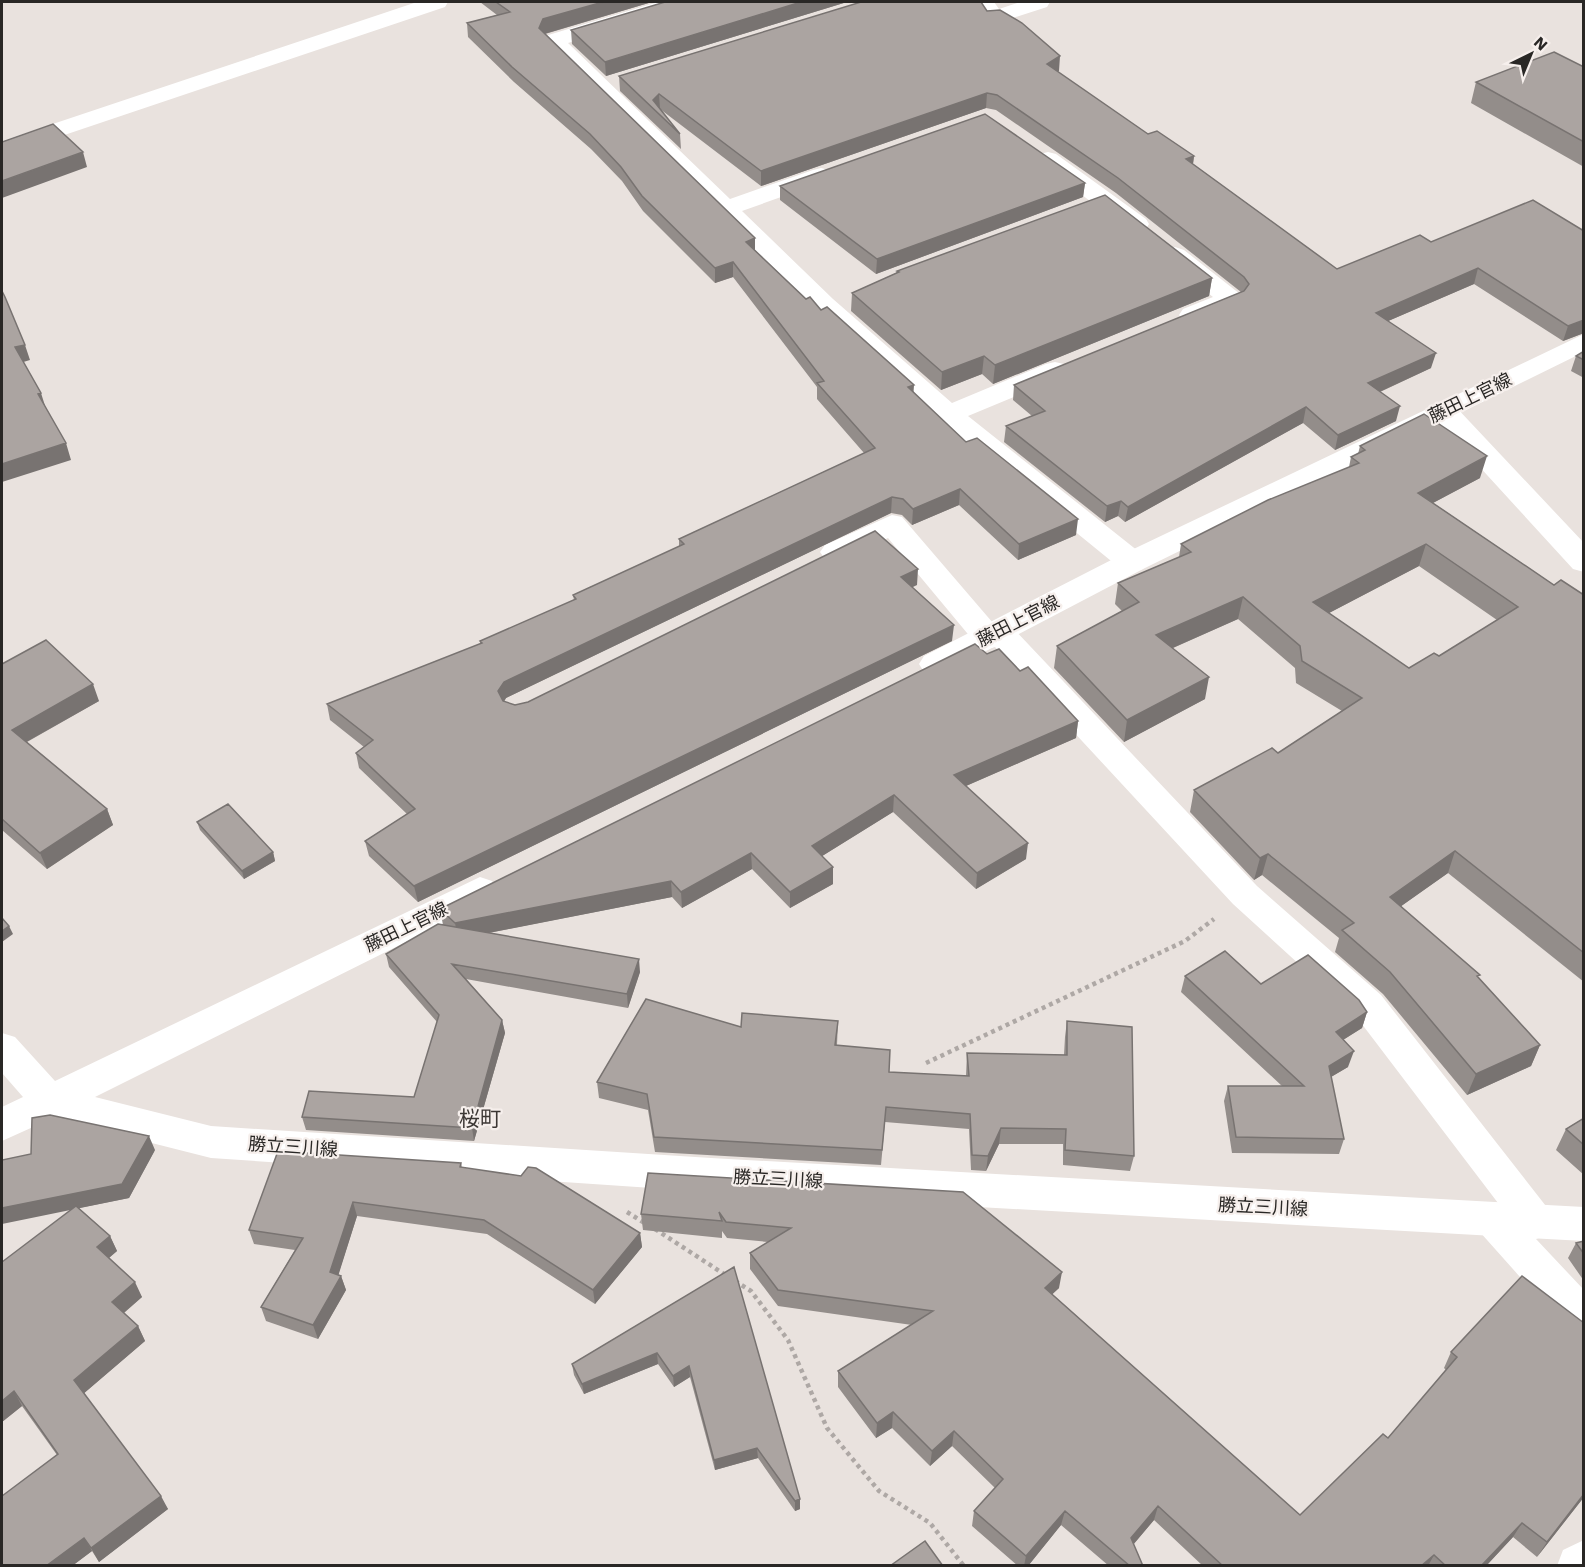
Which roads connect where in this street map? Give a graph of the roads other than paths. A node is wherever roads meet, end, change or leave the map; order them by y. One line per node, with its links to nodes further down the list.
1 (438, 2): 7 (street)
2 (679, 2): 6 (street)
3 (984, 2): 4 (street)
4 (1039, 2)
5 (625, 80): 6 (street)
6 (602, 87): 11 (street)
7 (2, 149)
8 (1033, 149): 10 (street)
9 (840, 168): 11 (street)
10 (1106, 200): 12 (street); 13 (street)
11 (727, 208): 17 (street)
12 (1074, 212)
13 (1166, 325)
14 (1584, 342): 16 (street, 藤田上官線)
15 (1078, 361): 17 (street)
16 (1444, 411): 18 (street, 藤田上官線); 19 (street)
17 (948, 414): 18 (street)
18 (1132, 562): 21 (street, 藤田上官線)
19 (1584, 562)
20 (807, 566): 21 (street)
21 (994, 635): 22 (street, 藤田上官線); 28 (street)
22 (913, 675)
23 (507, 877): 25 (street, 藤田上官線)
24 (2, 1048): 25 (street)
25 (49, 1101): 26 (street, 藤田上官線); 27 (street, 勝立三川線)
26 (2, 1125)
27 (1493, 1219): 28 (street, 勝立三川線); 30 (street)
28 (1535, 1222): 29 (street, 勝立三川線)
29 (1584, 1224)
30 (1584, 1320)
31 (1584, 1562): 32 (street)
32 (1579, 1566)

